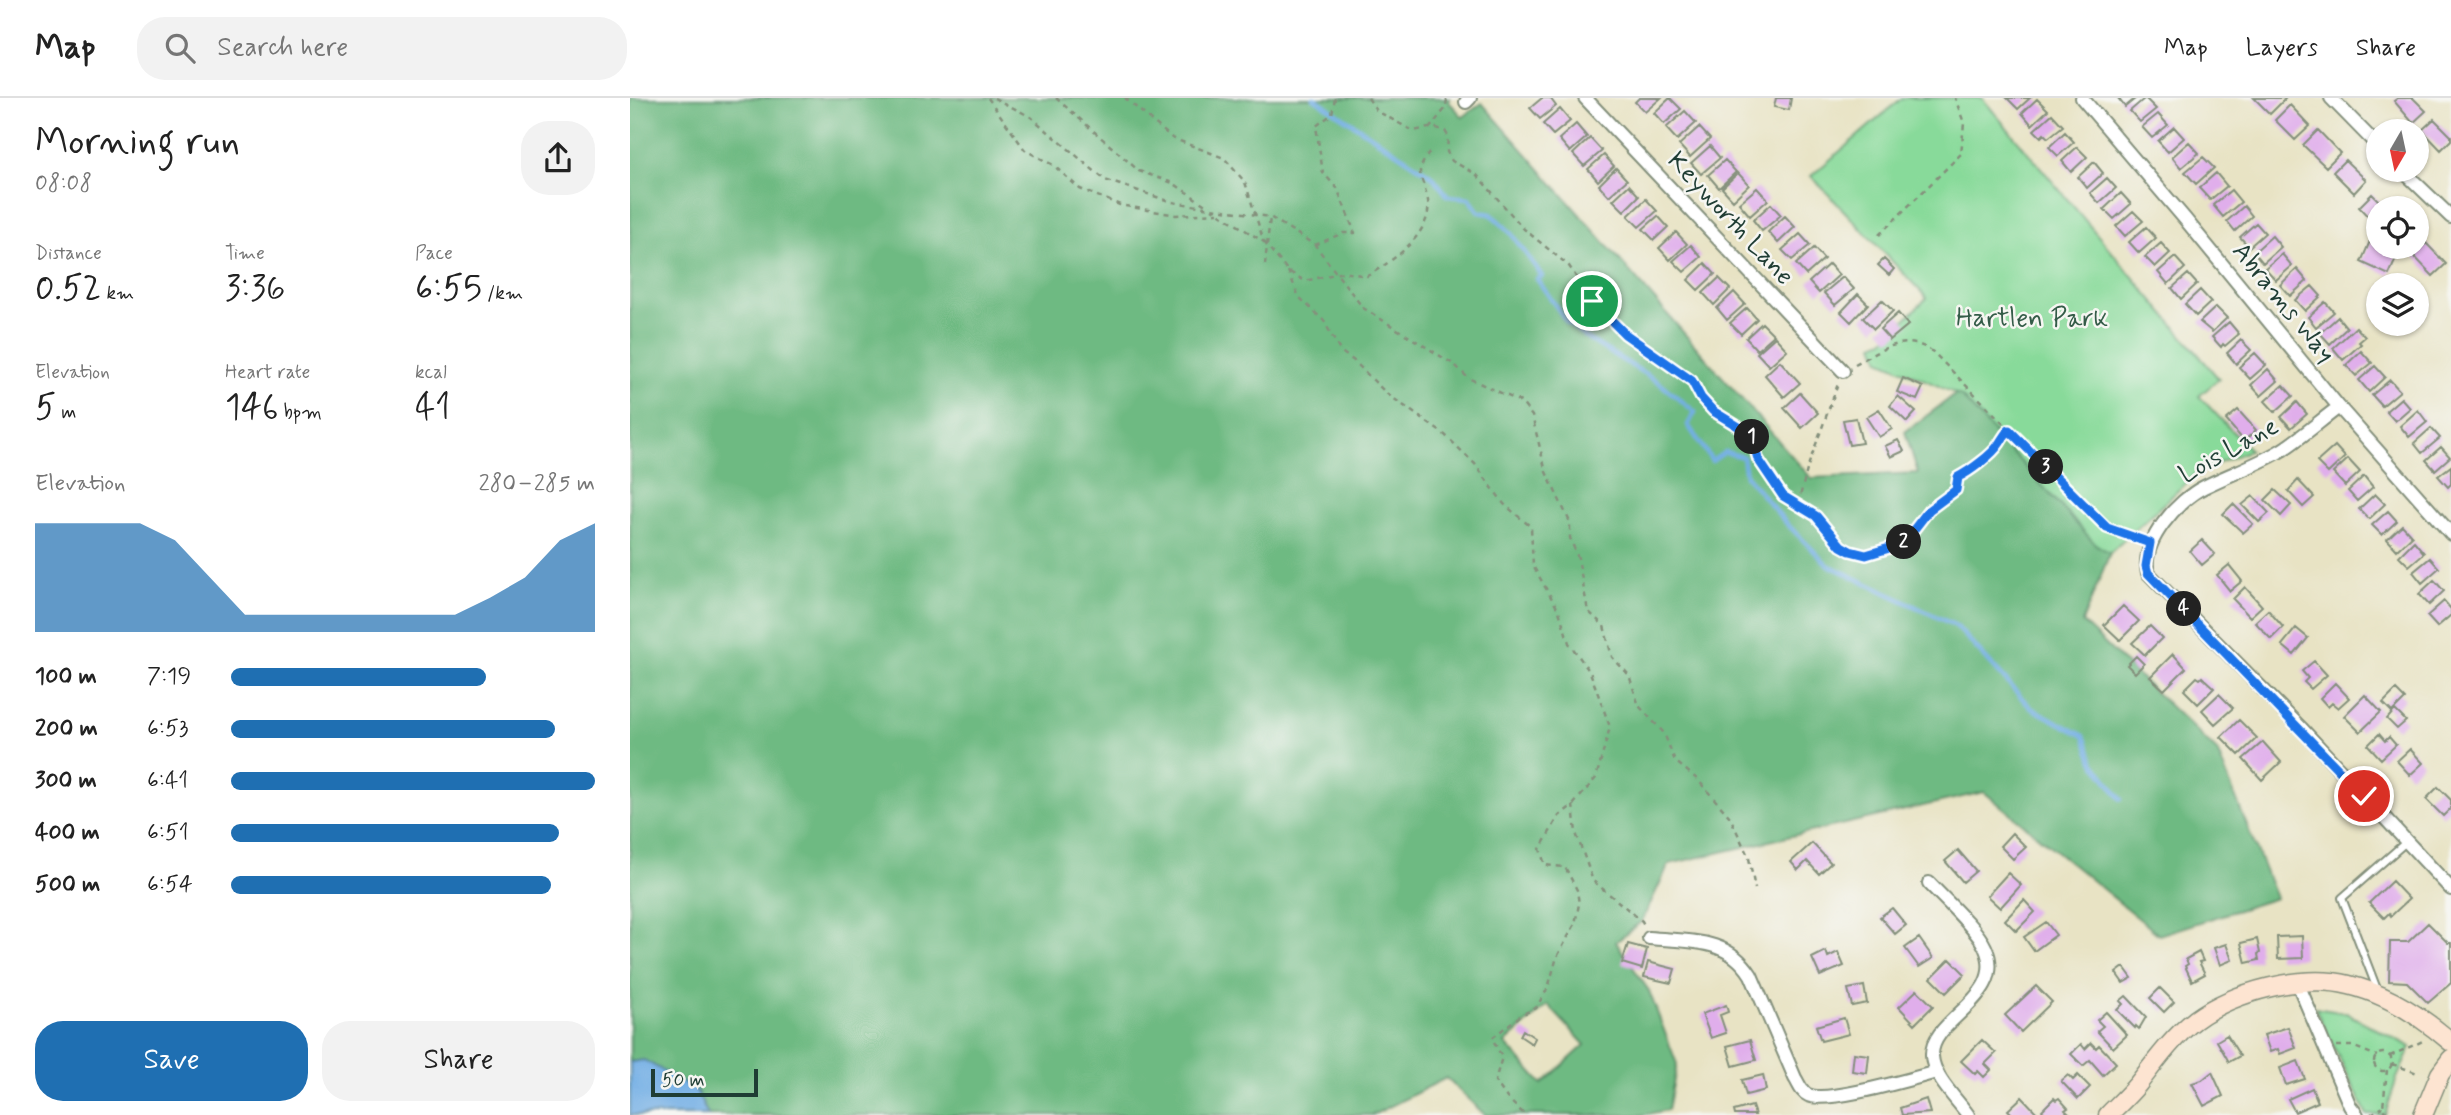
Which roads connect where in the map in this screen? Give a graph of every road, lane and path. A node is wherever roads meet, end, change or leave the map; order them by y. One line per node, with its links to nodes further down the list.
1 (988, 98): 16 (path)
2 (994, 98): 17 (path)
3 (1056, 98): 16 (path)
4 (1125, 98): 20 (path)
5 (1335, 98): 21 (path)
6 (1368, 98): 12 (path)
7 (1584, 98): 24 (street, Keyworth Lane)
8 (1955, 98): 19 (path)
9 (2082, 98): 25 (street, Abrams Way)
10 (2331, 98): 13 (street)
11 (1468, 100): 12 (path)
12 (1429, 129): 27 (path)
13 (2366, 134)
14 (1431, 150): 23 (path)
15 (2415, 182): 18 (street)
16 (1218, 213): 20 (path)
17 (1270, 217): 21 (path); 22 (path)
18 (2451, 217)
19 (1879, 235)
20 (1264, 242): 23 (path)
21 (1315, 245): 33 (path)
22 (1265, 265)
23 (1288, 271): 30 (path)
24 (1843, 372): 26 (path); 27 (path)
25 (2339, 407): 28 (street, Abrams Way); 29 (street, Lois Lane)
26 (2009, 430): 27 (path); 29 (path)
27 (1798, 504)
28 (2451, 534)
29 (2150, 543): 31 (street)
30 (1573, 806): 35 (path); 48 (path)
31 (2406, 842): 34 (street); 37 (lane)
32 (1929, 883): 45 (street)
33 (1755, 889)
34 (2451, 889)
35 (1649, 938): 45 (street)
36 (2298, 984): 37 (main road); 39 (street); 50 (main road)
37 (2379, 995): 38 (main road)
38 (2446, 1037): 41 (path)
39 (2323, 1046): 40 (path); 51 (street)
40 (2377, 1056): 41 (path); 44 (path)
41 (2390, 1056): 43 (path)
42 (2451, 1059): 54 (main road)
43 (2392, 1064): 44 (path); 46 (path)
44 (2387, 1070): 47 (path)
45 (1937, 1072): 49 (street)
46 (2420, 1074)
47 (2383, 1107): 52 (path); 53 (path)
48 (1525, 1115)
49 (1968, 1115)
50 (2108, 1115)
51 (2357, 1115)
52 (2369, 1115)
53 (2388, 1115)
54 (2423, 1115)

